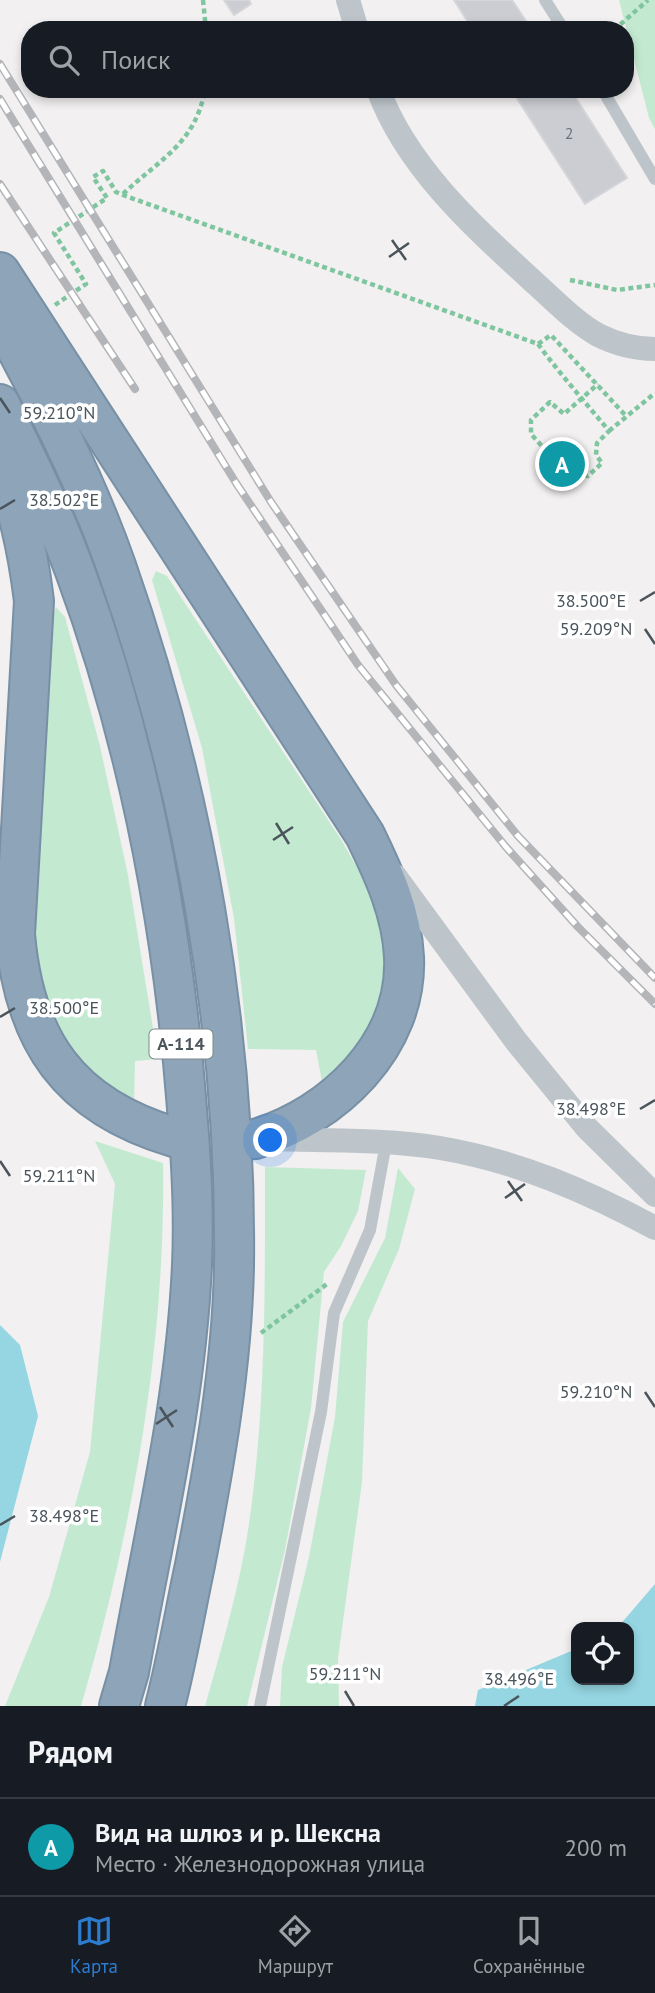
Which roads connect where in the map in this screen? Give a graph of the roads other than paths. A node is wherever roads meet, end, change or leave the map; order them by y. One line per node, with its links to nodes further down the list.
1 (348, 0): 3 (street)
2 (545, 0): 4 (lane)
3 (354, 21)
4 (558, 21)
5 (383, 98): 10 (street)
6 (607, 98): 7 (lane)
7 (655, 179)
8 (0, 272): 13 (highway)
9 (0, 318): 20 (highway, А-114)
10 (648, 349)
11 (0, 404): 19 (highway, А-114)
12 (0, 458): 14 (highway)
13 (365, 835): 15 (highway); 17 (street)
14 (174, 1137)
15 (255, 1139): 16 (street)
16 (386, 1143): 18 (street); 21 (lane)
17 (655, 1195)
18 (655, 1228)
19 (119, 1706)
20 (164, 1706)
21 (260, 1706)

